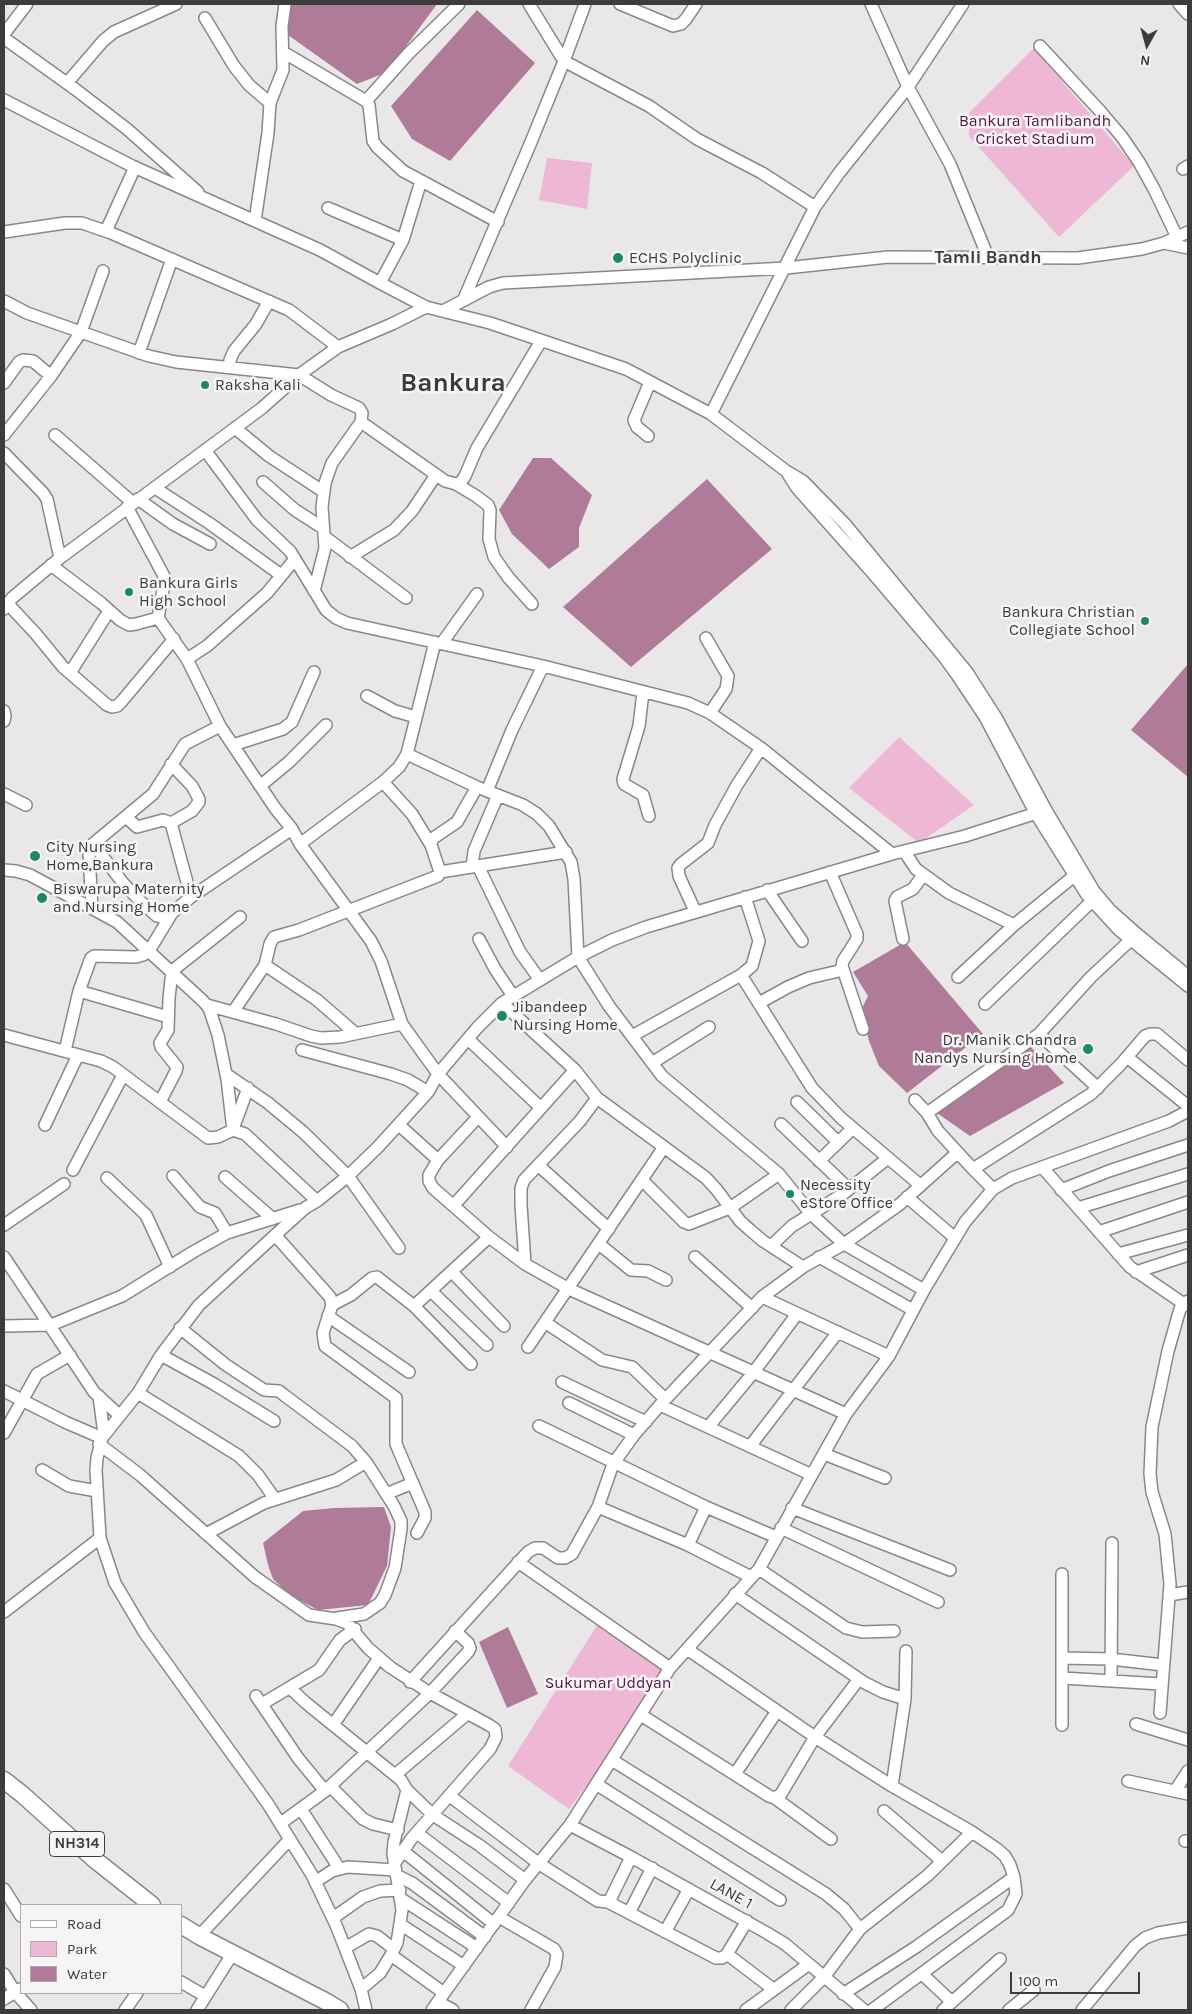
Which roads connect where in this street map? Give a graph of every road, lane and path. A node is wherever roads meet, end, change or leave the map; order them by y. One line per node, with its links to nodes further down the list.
1 (27, 4): 14 (street)
2 (176, 4): 19 (street)
3 (285, 4): 17 (street)
4 (459, 4): 22 (street)
5 (529, 4): 18 (street)
6 (585, 4): 18 (street)
7 (620, 4): 8 (street)
8 (696, 4)
9 (871, 4): 20 (street)
10 (963, 4): 20 (street)
11 (1179, 4): 12 (street)
12 (1188, 14)
13 (205, 18): 23 (street)
14 (4, 34)
15 (4, 38): 19 (street)
16 (1040, 46): 34 (street)
17 (283, 52): 22 (street); 23 (street)
18 (564, 61): 27 (street); 30 (street)
19 (67, 83): 26 (street)
20 (908, 87): 27 (street); 38 (street)
21 (4, 100): 24 (street)
22 (366, 101): 25 (street)
23 (270, 103): 29 (street)
24 (135, 167): 26 (street); 31 (street)
25 (421, 181): 30 (street); 35 (street)
26 (207, 200): 29 (street)
27 (815, 207): 40 (street)
28 (328, 208): 35 (street)
29 (254, 221): 42 (street)
30 (498, 222): 43 (street)
31 (106, 231): 32 (street); 39 (street)
32 (4, 232)
33 (1188, 232): 34 (street)
34 (1177, 237): 36 (street)
35 (403, 240): 42 (street)
36 (1164, 243): 37 (street); 38 (street)
37 (1188, 248)
38 (988, 257): 40 (street)
39 (172, 259): 44 (street); 51 (street)
40 (786, 268): 43 (street); 57 (street)
41 (104, 271): 48 (street)
42 (380, 284): 46 (street)
43 (464, 299): 47 (street)
44 (269, 300): 50 (street); 52 (street)
45 (4, 301): 48 (street)
46 (426, 307): 47 (street); 50 (street)
47 (443, 311): 49 (street)
48 (81, 332): 51 (street); 54 (street)
49 (541, 341): 55 (street); 67 (street)
50 (338, 347): 53 (street)
51 (139, 353): 52 (street)
52 (230, 367): 53 (street)
53 (300, 375): 58 (street); 59 (street)
54 (52, 376): 56 (street); 61 (street)
55 (650, 382): 57 (street); 62 (street)
56 (4, 383)
57 (711, 414): 110 (street)
58 (361, 422): 65 (street); 69 (street)
59 (235, 428): 63 (street); 69 (street)
60 (55, 435): 70 (street)
61 (4, 436)
62 (648, 436)
63 (205, 450): 68 (street); 75 (street)
64 (4, 453): 74 (street)
65 (436, 475): 67 (street); 73 (street)
66 (263, 482): 71 (street)
67 (456, 484): 82 (street)
68 (155, 488): 70 (street); 77 (street)
69 (324, 492): 71 (street)
70 (132, 503): 72 (street); 74 (street); 84 (street)
71 (324, 532): 73 (street); 78 (street)
72 (210, 544)
73 (350, 556): 80 (street)
74 (60, 558): 76 (street)
75 (295, 560): 77 (street); 78 (street)
76 (51, 566): 81 (street); 83 (street)
77 (281, 576): 88 (street)
78 (314, 591): 87 (street)
79 (476, 594): 87 (street)
80 (406, 598)
81 (7, 600): 91 (street)
82 (532, 604)
83 (109, 611): 84 (street); 91 (street)
84 (158, 618): 86 (street)
85 (706, 638): 95 (street)
86 (174, 639): 88 (street); 91 (street)
87 (439, 642): 89 (street); 96 (street)
88 (187, 659): 99 (street)
89 (543, 666): 92 (street); 106 (street)
90 (314, 672): 100 (street)
91 (70, 673)
92 (643, 692): 95 (street); 112 (street)
93 (367, 696): 96 (street)
94 (4, 711): 97 (street)
95 (710, 713): 101 (street)
96 (416, 717): 102 (street)
97 (4, 721)
98 (326, 725): 105 (street)
99 (220, 726): 100 (street); 103 (street)
100 (233, 746): 105 (street)
101 (761, 748): 120 (street); 133 (street)
102 (407, 754): 104 (street); 106 (street)
103 (171, 764): 111 (street); 113 (street)
104 (383, 782): 116 (street); 117 (street)
105 (260, 786): 114 (street)
106 (482, 789): 108 (street); 117 (street)
107 (4, 794): 109 (street)
108 (498, 795): 119 (street); 121 (street)
109 (26, 805)
110 (1041, 812): 118 (street); 126 (street); 137 (street)
111 (126, 816): 113 (street); 115 (street)
112 (649, 816)
113 (171, 823): 128 (street)
114 (292, 829): 116 (street); 128 (street)
115 (93, 844): 131 (street); 135 (street)
116 (300, 844): 132 (street)
117 (431, 844): 123 (street)
118 (904, 851): 120 (street); 125 (street)
119 (566, 852): 121 (street); 142 (street)
120 (892, 854): 124 (street)
121 (475, 867): 123 (street); 149 (street)
122 (4, 870): 131 (street)
123 (440, 872): 132 (street)
124 (830, 872): 127 (street); 144 (street)
125 (923, 875): 136 (street); 139 (street)
126 (1074, 876): 130 (street); 136 (street)
127 (767, 890): 129 (street); 140 (street)
128 (191, 897): 135 (street)
129 (745, 897): 133 (street); 146 (street)
130 (1092, 901): 137 (street); 155 (street)
131 (92, 908): 141 (street)
132 (349, 909): 143 (street); 159 (street)
133 (695, 911): 142 (street)
134 (240, 917): 145 (street)
135 (168, 919): 141 (street)
136 (1014, 925): 148 (street)
137 (1134, 937): 147 (street); 150 (street); 163 (street)
138 (479, 938): 152 (street)
139 (904, 939)
140 (802, 941)
141 (149, 950): 145 (street); 151 (street)
142 (578, 957): 149 (street); 165 (street)
143 (265, 965): 157 (street); 162 (street)
144 (843, 970): 154 (street); 161 (street)
145 (172, 971): 156 (street); 158 (street)
146 (741, 975): 154 (street); 165 (street)
147 (1188, 976)
148 (958, 977)
149 (540, 980): 152 (street)
150 (1188, 986)
151 (80, 992): 158 (street); 168 (street)
152 (513, 996): 153 (street)
153 (502, 1003): 166 (street); 173 (street)
154 (758, 1003): 192 (street)
155 (985, 1004)
156 (207, 1005): 157 (street); 174 (street)
157 (233, 1012): 162 (street)
158 (168, 1017): 182 (street)
159 (402, 1024): 162 (street); 175 (street)
160 (709, 1027): 172 (street)
161 (864, 1029)
162 (355, 1033)
163 (1039, 1034): 178 (street); 187 (street)
164 (4, 1035): 168 (street)
165 (632, 1036): 172 (street)
166 (468, 1039): 175 (street); 185 (street)
167 (302, 1050): 179 (street)
168 (65, 1051): 169 (street)
169 (78, 1055): 176 (street); 191 (street)
170 (1127, 1057): 171 (street); 178 (street); 184 (street)
171 (1188, 1060)
172 (652, 1063): 206 (street)
173 (575, 1070): 180 (street); 185 (street)
174 (226, 1074): 177 (street); 193 (street)
175 (438, 1074): 179 (street); 188 (street)
176 (123, 1075): 182 (street); 204 (street)
177 (248, 1088): 193 (street); 209 (street)
178 (1098, 1088): 205 (street)
179 (428, 1092): 189 (street)
180 (598, 1098): 197 (street); 202 (street)
181 (915, 1100): 187 (street)
182 (160, 1102): 193 (street)
183 (797, 1102): 194 (street)
184 (1188, 1106)
185 (541, 1108): 196 (street)
186 (1188, 1111): 203 (street)
187 (927, 1113): 198 (street)
188 (478, 1117): 196 (street); 200 (street)
189 (399, 1124): 200 (street); 209 (street)
190 (781, 1124): 201 (street)
191 (45, 1125)
192 (853, 1128): 194 (street); 199 (street)
193 (233, 1130): 219 (street)
194 (838, 1142): 201 (street)
195 (1188, 1145): 217 (street)
196 (506, 1147): 221 (street)
197 (664, 1147): 212 (street); 223 (street)
198 (957, 1152): 205 (street); 214 (street)
199 (888, 1158): 214 (street); 215 (street)
200 (438, 1160): 221 (street)
201 (819, 1160): 215 (street)
202 (538, 1165): 228 (street); 244 (street)
203 (1042, 1168): 216 (street); 217 (street)
204 (73, 1170)
205 (973, 1170): 216 (street)
206 (779, 1174): 223 (street); 225 (street)
207 (1188, 1174): 224 (street)
208 (173, 1176): 230 (street)
209 (348, 1176): 219 (street); 238 (street)
210 (225, 1177): 226 (street)
211 (107, 1178): 245 (street)
212 (642, 1180): 223 (street); 228 (street)
213 (64, 1184): 227 (street)
214 (920, 1185): 218 (street)
215 (849, 1189): 225 (street)
216 (994, 1189): 234 (street)
217 (1061, 1190): 224 (street)
218 (908, 1197): 234 (street); 236 (street)
219 (317, 1201): 222 (street)
220 (1188, 1202): 229 (street)
221 (454, 1205): 233 (street)
222 (304, 1208): 226 (street); 231 (street)
223 (730, 1208): 237 (street)
224 (1078, 1208): 229 (street)
225 (811, 1214): 236 (street); 237 (street)
226 (273, 1219): 230 (street)
227 (4, 1225)
228 (609, 1229): 235 (street)
229 (1099, 1232): 239 (street)
230 (227, 1234): 245 (street)
231 (275, 1235): 258 (street); 264 (street)
232 (1188, 1235): 239 (street)
233 (489, 1237): 244 (street); 247 (street)
234 (955, 1238): 251 (street)
235 (599, 1244): 249 (street); 250 (street)
236 (844, 1244): 243 (street); 251 (street)
237 (771, 1246): 246 (street)
238 (400, 1248)
239 (1118, 1254): 248 (street)
240 (1188, 1255): 248 (street)
241 (4, 1257): 261 (street)
242 (695, 1257): 256 (street)
243 (818, 1257): 246 (street); 257 (street)
244 (525, 1264): 250 (street)
245 (170, 1267): 261 (street)
246 (803, 1267): 253 (street)
247 (452, 1272): 252 (street); 263 (street)
248 (1136, 1272): 254 (street)
249 (666, 1280)
250 (569, 1289): 260 (street); 268 (street)
251 (924, 1290): 257 (street)
252 (430, 1291): 255 (street); 266 (street)
253 (762, 1297): 256 (street); 259 (street)
254 (1186, 1302): 318 (street)
255 (414, 1306): 258 (street); 272 (street)
256 (752, 1308): 268 (street)
257 (914, 1310): 271 (street)
258 (330, 1311): 273 (street); 299 (street)
259 (797, 1314): 265 (street); 274 (street)
260 (546, 1323): 267 (street); 282 (street)
261 (51, 1325): 262 (street); 269 (street)
262 (4, 1326)
263 (504, 1326)
264 (180, 1328): 270 (street); 294 (street)
265 (838, 1332): 271 (street); 277 (street)
266 (488, 1345)
267 (528, 1347)
268 (710, 1353): 274 (street); 282 (street)
269 (70, 1354): 279 (street); 280 (street)
270 (161, 1355): 278 (street); 285 (street)
271 (888, 1356): 283 (street)
272 (471, 1364)
273 (409, 1372)
274 (753, 1373): 277 (street); 288 (street)
275 (562, 1382): 286 (street)
276 (4, 1390): 280 (street)
277 (794, 1390): 283 (street); 292 (street)
278 (138, 1393): 284 (street); 302 (street)
279 (99, 1396): 284 (street); 291 (street)
280 (22, 1400): 289 (street); 291 (street)
281 (569, 1402): 290 (street)
282 (663, 1402): 286 (street); 288 (street)
283 (846, 1414): 293 (street)
284 (119, 1415): 291 (street)
285 (274, 1421)
286 (646, 1422): 290 (street)
287 (538, 1426): 295 (street)
288 (709, 1426): 292 (street)
289 (4, 1433)
290 (634, 1436): 295 (street)
291 (102, 1439): 300 (street); 308 (street)
292 (751, 1445): 297 (street)
293 (824, 1454): 297 (street); 298 (street)
294 (366, 1462): 301 (street); 302 (street)
295 (613, 1464): 303 (street); 304 (street)
296 (42, 1470): 300 (street)
297 (812, 1475): 305 (street)
298 (885, 1478)
299 (414, 1484): 301 (street); 306 (street)
300 (97, 1491): 309 (street)
301 (386, 1494): 321 (street)
302 (274, 1499): 308 (street)
303 (598, 1507): 311 (street); 312 (street)
304 (706, 1507): 307 (street); 311 (street)
305 (792, 1508): 307 (street); 313 (street)
306 (417, 1532)
307 (778, 1532): 314 (street); 319 (street)
308 (206, 1534): 321 (street)
309 (100, 1538): 320 (street); 367 (street)
310 (1112, 1543): 329 (street)
311 (688, 1545): 314 (street)
312 (518, 1562): 323 (street); 331 (street)
313 (950, 1570)
314 (755, 1573): 317 (street); 324 (street)
315 (1062, 1574): 328 (street)
316 (1188, 1592): 318 (street)
317 (735, 1594): 325 (street); 333 (street)
318 (1170, 1595): 330 (street)
319 (938, 1602)
320 (4, 1612)
321 (336, 1619): 322 (street)
322 (355, 1630): 327 (street); 337 (street)
323 (456, 1631): 335 (street); 338 (street)
324 (894, 1631)
325 (687, 1648): 331 (street); 340 (street)
326 (906, 1651): 339 (street)
327 (379, 1658): 335 (street); 345 (street)
328 (1063, 1658): 329 (street); 332 (street)
329 (1111, 1659): 330 (street); 334 (street)
330 (1163, 1666): 336 (street)
331 (670, 1668): 343 (street)
332 (1063, 1678): 334 (street); 346 (street)
333 (858, 1679): 339 (street); 347 (street)
334 (1111, 1681): 336 (street)
335 (410, 1682): 338 (street)
336 (1161, 1684): 341 (street)
337 (290, 1688): 345 (street); 358 (street)
338 (430, 1693): 342 (street); 349 (street)
339 (905, 1699): 357 (street)
340 (777, 1711): 347 (street); 352 (street)
341 (1160, 1713)
342 (467, 1714): 353 (street); 362 (street)
343 (641, 1716): 350 (street); 352 (street)
344 (1136, 1724): 348 (street)
345 (333, 1725): 349 (street)
346 (1062, 1725)
347 (815, 1737): 357 (street); 363 (street)
348 (1188, 1740)
349 (366, 1752): 353 (street); 358 (street)
350 (612, 1760): 356 (street); 398 (street)
351 (1188, 1771): 360 (street)
352 (735, 1774): 363 (street)
353 (396, 1775): 359 (street)
354 (4, 1780): 390 (highway, NH314)
355 (1128, 1781): 360 (street)
356 (596, 1784): 368 (street); 387 (street)
357 (892, 1786): 370 (street)
358 (328, 1789): 364 (street); 369 (street)
359 (407, 1790): 366 (street); 369 (street)
360 (1176, 1791): 361 (street)
361 (1188, 1794)
362 (450, 1796): 366 (street); 377 (street)
363 (775, 1798): 373 (street)
364 (301, 1808): 367 (street); 378 (street)
365 (884, 1811): 376 (street)
366 (433, 1815): 371 (street); 382 (street)
367 (281, 1823): 372 (street)
368 (570, 1825): 375 (street, LANE 1); 377 (street)
369 (398, 1830): 380 (street)
370 (972, 1832): 376 (street); 381 (street)
371 (417, 1833): 374 (street); 389 (street)
372 (290, 1839): 383 (street); 399 (street)
373 (831, 1839)
374 (403, 1851): 380 (street); 394 (street)
375 (631, 1857): 379 (street, LANE 1); 388 (street)
376 (942, 1861): 398 (street)
377 (538, 1863): 382 (street); 388 (street)
378 (339, 1868): 380 (street); 383 (street)
379 (652, 1868): 385 (street, LANE 1); 391 (street)
380 (395, 1870): 386 (street); 401 (street)
381 (1014, 1877): 411 (street); 420 (street)
382 (524, 1880): 389 (street)
383 (315, 1882): 393 (street)
384 (4, 1889): 392 (street)
385 (689, 1889): 395 (street, LANE 1); 400 (street)
386 (400, 1894): 393 (street); 396 (street); 403 (street)
387 (780, 1900)
388 (608, 1902): 391 (street)
389 (508, 1903): 394 (street)
390 (151, 1904)
391 (629, 1913): 400 (street)
392 (20, 1914)
393 (333, 1918): 402 (street)
394 (496, 1921): 401 (street); 432 (street)
395 (747, 1921): 406 (street); 408 (street, LANE 1)
396 (400, 1924): 404 (street); 409 (street)
397 (1188, 1928): 438 (street)
398 (860, 1929): 412 (street)
399 (188, 1932): 405 (highway)
400 (665, 1932): 406 (street)
401 (485, 1937): 403 (street)
402 (345, 1948): 404 (street); 414 (street)
403 (477, 1948): 409 (street)
404 (393, 1952): 414 (street); 423 (street)
405 (233, 1953): 421 (street); 429 (highway)
406 (727, 1954): 415 (street)
407 (1000, 1959): 424 (street)
408 (809, 1964): 412 (street, LANE 1); 415 (street)
409 (464, 1966): 423 (street)
410 (4, 1974): 416 (street)
411 (922, 1974): 424 (street); 435 (street)
412 (824, 1977): 420 (street, LANE 1); 434 (street)
413 (182, 1983): 421 (street)
414 (360, 1989): 430 (street)
415 (772, 1989): 433 (street)
416 (18, 1990): 422 (street)
417 (1034, 1990): 437 (street)
418 (21, 1994): 427 (street)
419 (136, 1994): 425 (street)
420 (843, 1994): 426 (street, LANE 1)
421 (205, 1996): 428 (street)
422 (4, 1999)
423 (438, 2002): 431 (street)
424 (952, 2002): 436 (street)
425 (128, 2009)
426 (861, 2009)
427 (31, 2010)
428 (197, 2010)
429 (340, 2010)
430 (366, 2010)
431 (453, 2010)
432 (531, 2010)
433 (746, 2010)
434 (791, 2010)
435 (872, 2010)
436 (942, 2010)
437 (1009, 2010)
438 (1082, 2010)

